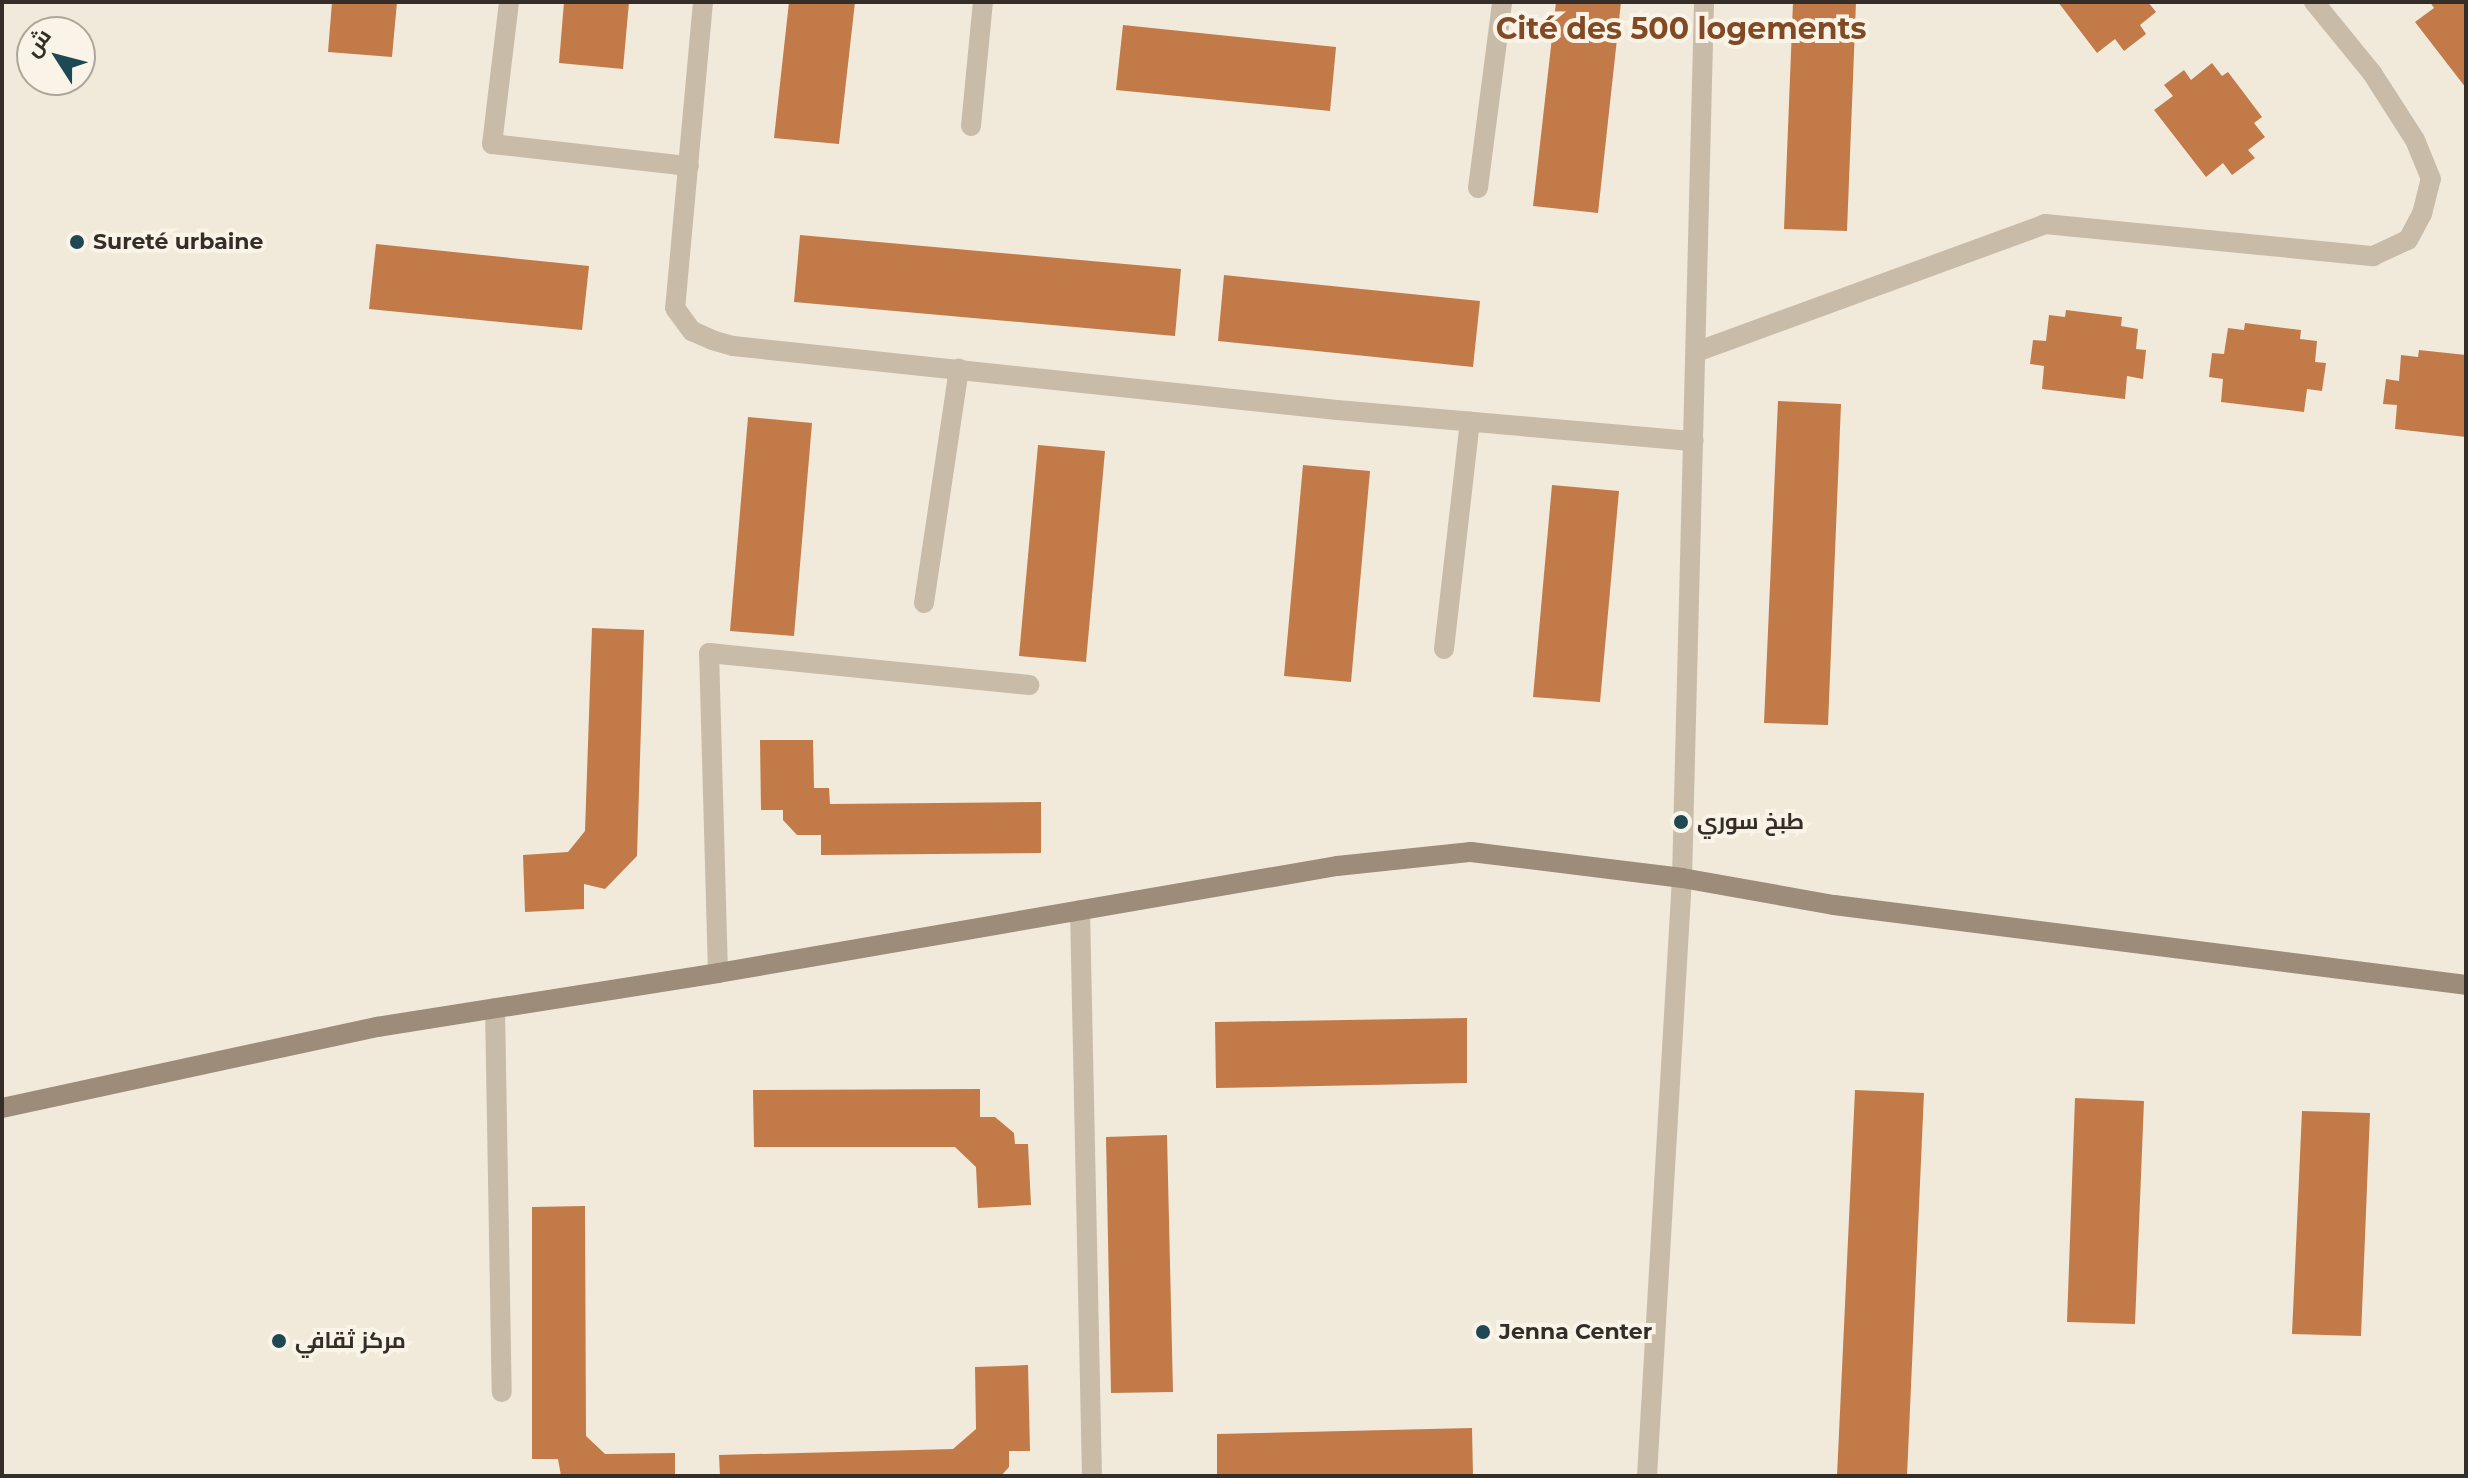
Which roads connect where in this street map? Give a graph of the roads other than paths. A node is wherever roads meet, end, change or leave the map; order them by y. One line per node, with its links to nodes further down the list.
1 (509, 2): 8 (street)
2 (703, 2): 8 (street)
3 (983, 2): 7 (street)
4 (1502, 2): 9 (street)
5 (1704, 2): 10 (street)
6 (2314, 2): 10 (street)
7 (971, 126)
8 (689, 166): 11 (street)
9 (1478, 188)
10 (1696, 352): 13 (street)
11 (959, 369): 12 (street); 14 (street)
12 (1470, 421): 13 (street); 15 (street)
13 (1694, 441): 17 (street)
14 (924, 603)
15 (1444, 649)
16 (1029, 685): 19 (street)
17 (1682, 878): 18 (street); 20 (street); 25 (street)
18 (1080, 910): 19 (street); 24 (street)
19 (718, 973): 21 (street)
20 (2466, 985)
21 (495, 1008): 22 (street); 23 (street)
22 (2, 1108)
23 (502, 1392)
24 (1092, 1476)
25 (1647, 1476)

